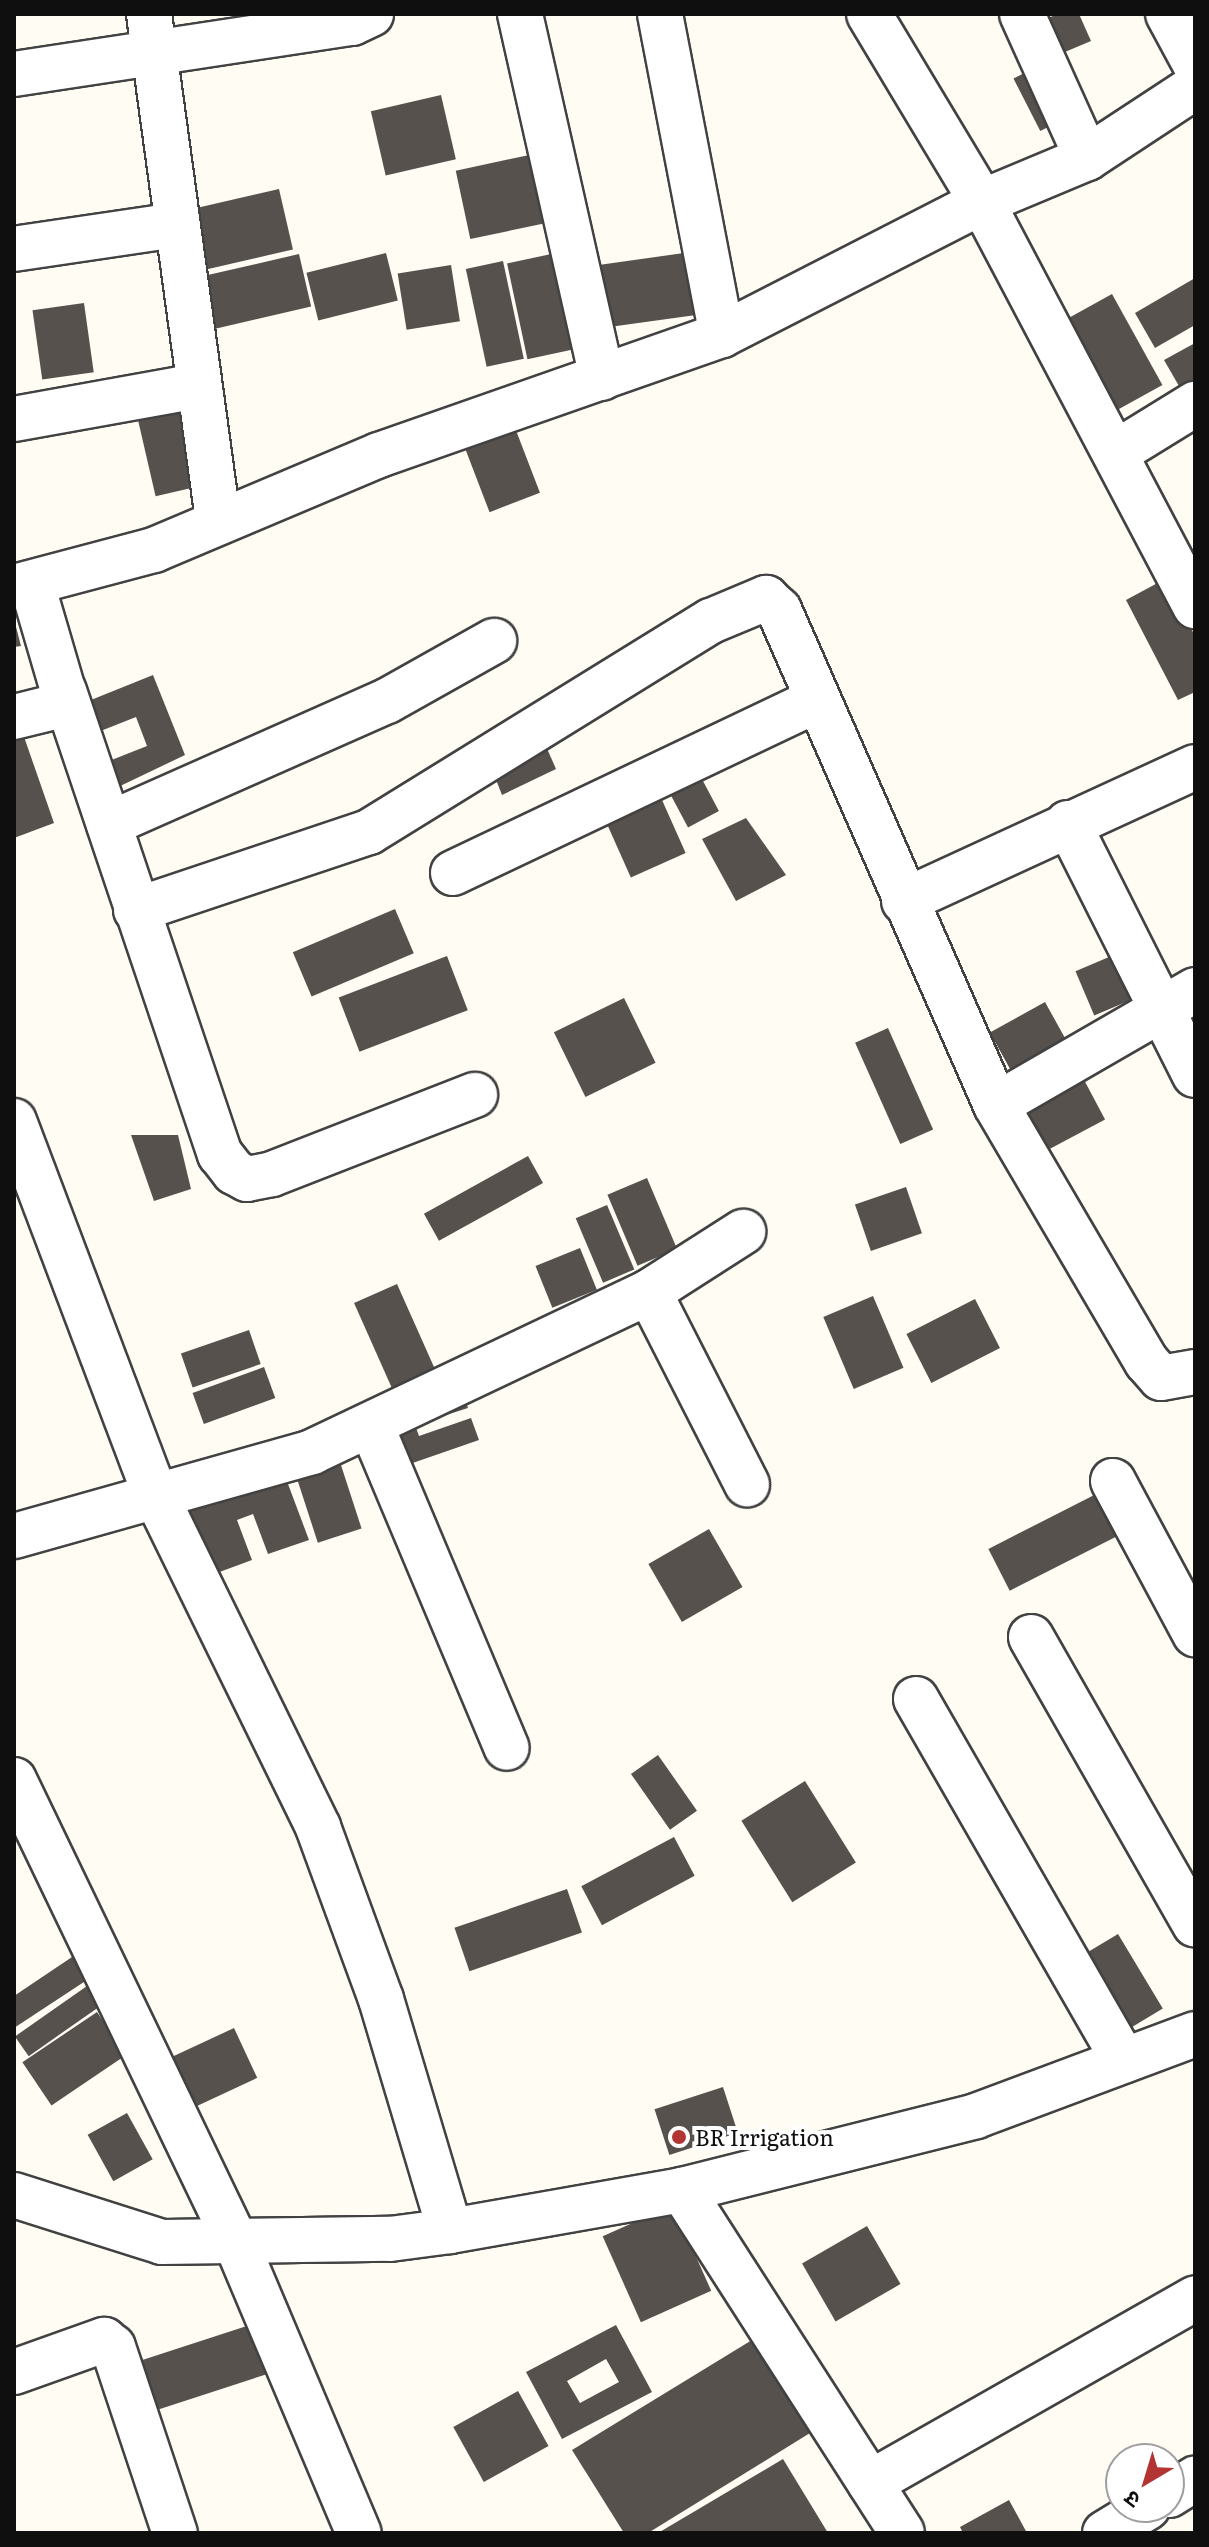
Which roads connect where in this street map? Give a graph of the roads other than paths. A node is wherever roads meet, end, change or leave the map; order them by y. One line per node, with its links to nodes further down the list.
1 (371, 14): 7 (street)
2 (520, 14): 17 (street)
3 (660, 14): 16 (street)
4 (869, 14): 13 (street)
5 (1022, 14): 12 (street)
6 (1168, 14): 9 (street)
7 (306, 22): 8 (street)
8 (152, 35): 10 (street); 14 (street)
9 (1195, 64)
10 (14, 74)
11 (1195, 87): 12 (street)
12 (1087, 158): 13 (street)
13 (982, 202): 16 (street); 21 (street)
14 (176, 225): 15 (street); 18 (street)
15 (14, 249)
16 (722, 335): 17 (street)
17 (602, 378): 22 (street)
18 (198, 386): 20 (street); 22 (street)
19 (1195, 404): 21 (street)
20 (14, 419)
21 (1117, 452): 24 (street)
22 (218, 520): 23 (street)
23 (23, 586): 26 (street)
24 (1195, 606)
25 (494, 641): 31 (street)
26 (64, 691): 28 (street); 31 (street)
27 (818, 700): 32 (street); 33 (street); 34 (street)
28 (14, 717)
29 (1195, 767): 30 (street)
30 (1068, 823): 33 (street); 35 (street)
31 (109, 824): 34 (street)
32 (453, 873)
33 (904, 901): 38 (street)
34 (136, 910): 37 (street)
35 (1178, 1000): 36 (street); 38 (street)
36 (1195, 1075)
37 (475, 1095)
38 (996, 1105): 42 (street)
39 (14, 1121): 46 (street)
40 (743, 1232): 41 (street)
41 (649, 1292): 43 (street); 45 (street)
42 (1195, 1372)
43 (371, 1425): 46 (street); 51 (street)
44 (1113, 1481): 48 (street)
45 (747, 1484)
46 (156, 1496): 47 (street); 58 (street)
47 (14, 1536)
48 (1195, 1634)
49 (1031, 1637): 53 (street)
50 (916, 1699): 55 (street)
51 (507, 1748)
52 (14, 1780): 59 (street)
53 (1195, 1925)
54 (1195, 2034): 55 (street)
55 (1124, 2060): 56 (street)
56 (682, 2190): 58 (street); 62 (street)
57 (14, 2195): 59 (street)
58 (450, 2231): 59 (street)
59 (235, 2240): 64 (street)
60 (1195, 2298): 62 (street)
61 (14, 2372): 63 (street)
62 (870, 2483): 65 (street)
63 (175, 2533)
64 (359, 2533)
65 (902, 2533)

